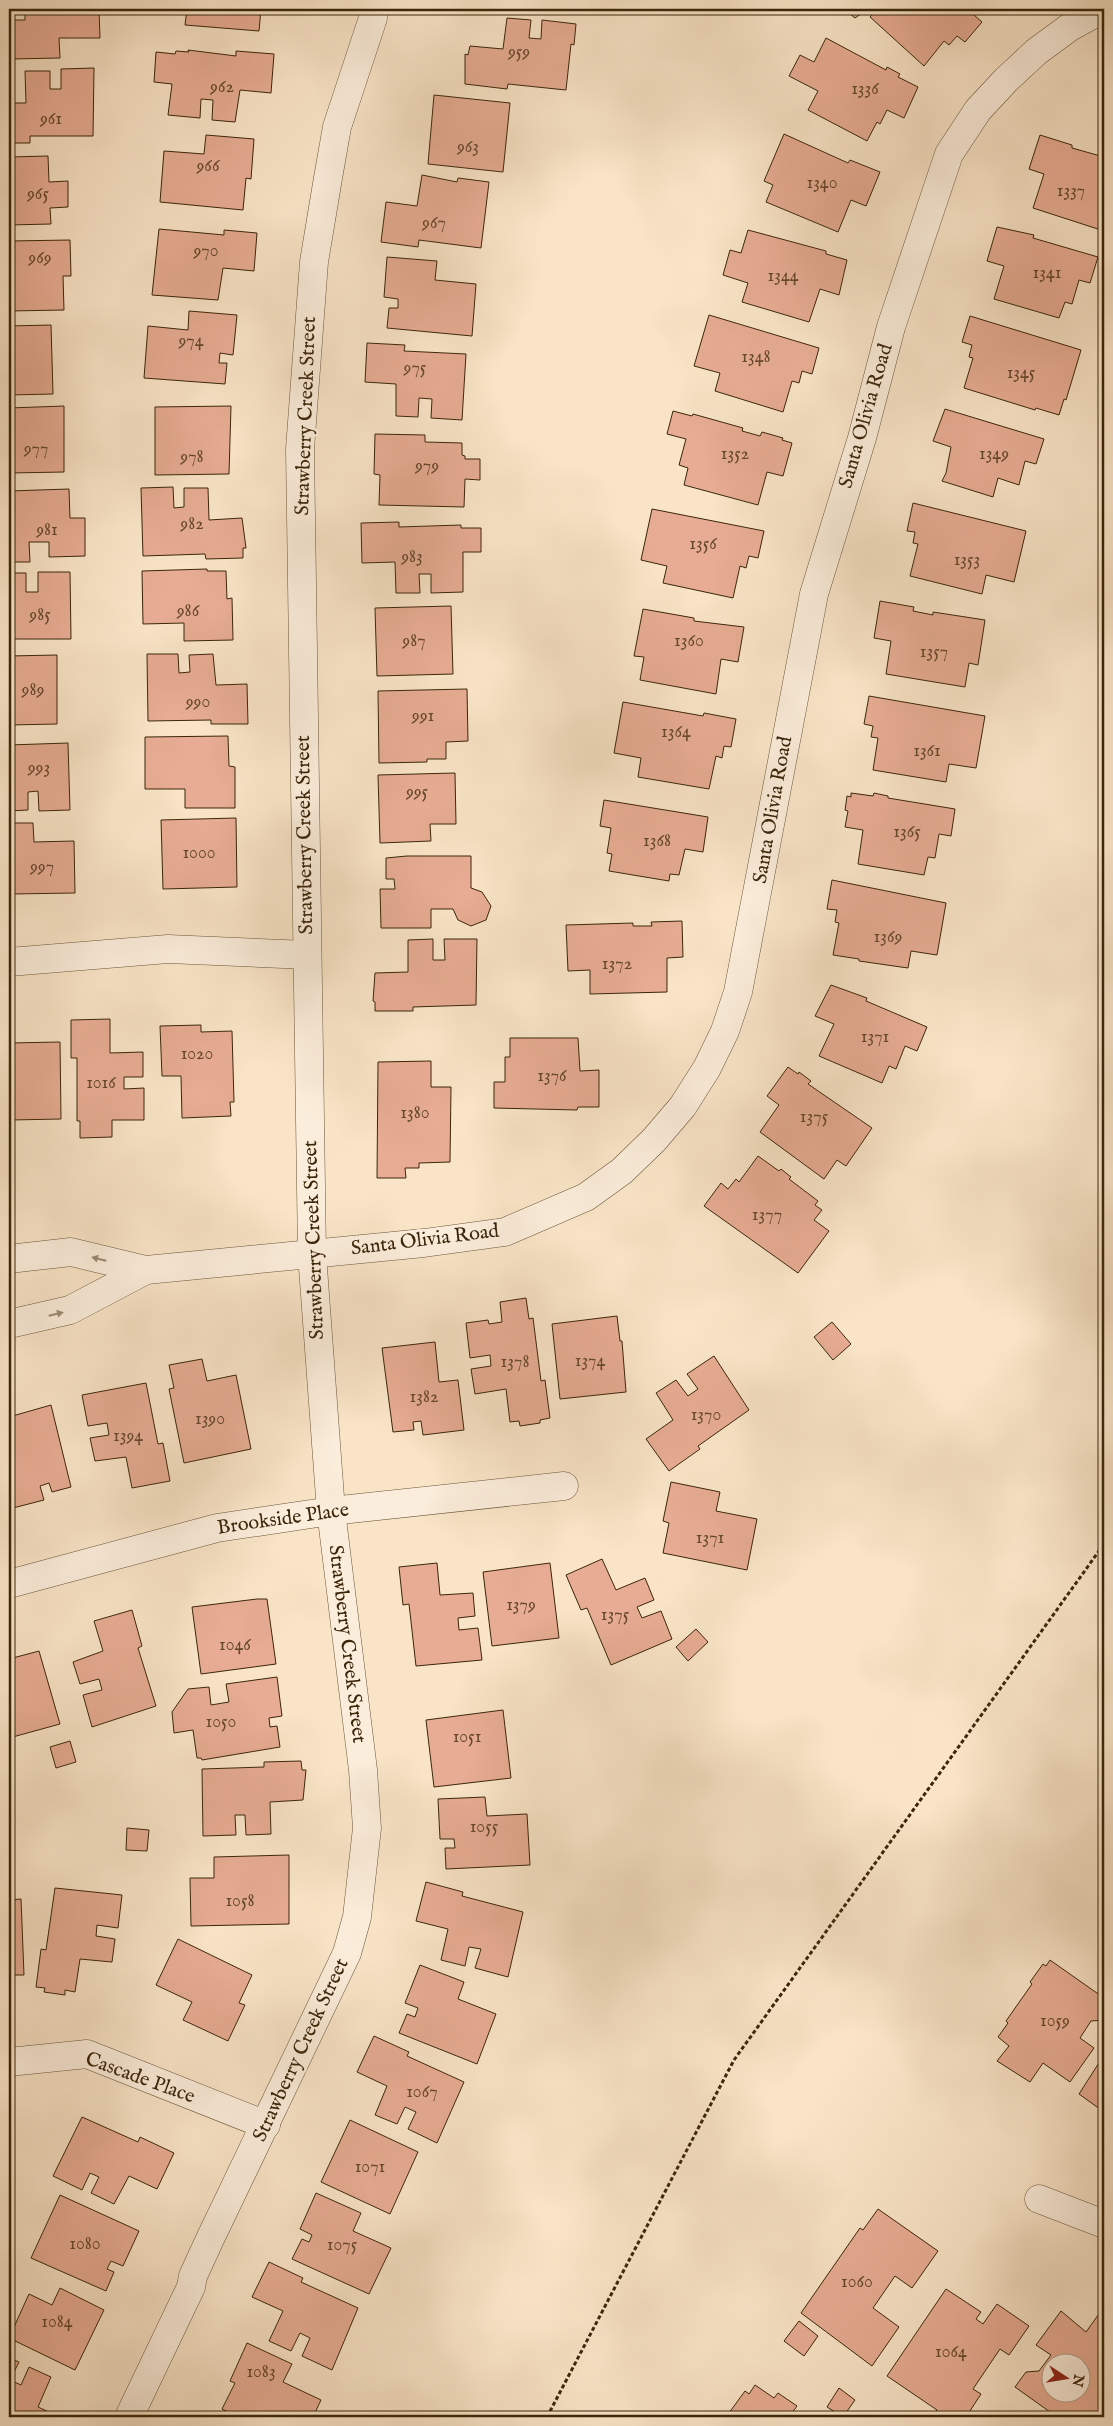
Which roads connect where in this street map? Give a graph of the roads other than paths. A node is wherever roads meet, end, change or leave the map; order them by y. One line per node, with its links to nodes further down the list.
1 (1103, 9): 5 (street, Santa Olivia Road)
2 (373, 18): 3 (street, Strawberry Creek Street)
3 (306, 955): 4 (street); 5 (street, Strawberry Creek Street)
4 (9, 962)
5 (312, 1254): 7 (street, Santa Olivia Road); 10 (street, Strawberry Creek Street)
6 (9, 1259): 7 (street, Santa Olivia Road, one-way to 6)
7 (146, 1270): 8 (street, Santa Olivia Road, one-way to 7)
8 (9, 1324)
9 (564, 1486): 10 (street, Brookside Place)
10 (331, 1512): 11 (street, Brookside Place); 13 (street, Strawberry Creek Street)
11 (9, 1584)
12 (9, 2062): 13 (street, Cascade Place)
13 (266, 2126): 16 (street, Strawberry Creek Street)
14 (1039, 2199): 15 (street)
15 (1104, 2224)
16 (128, 2417)

